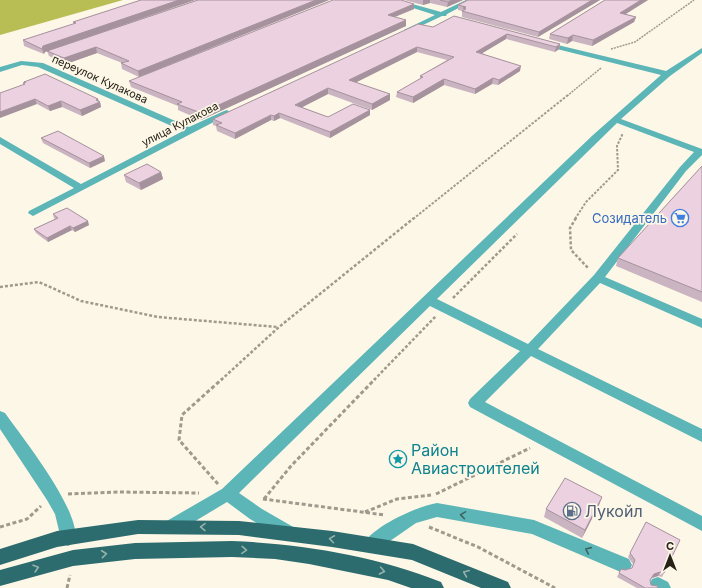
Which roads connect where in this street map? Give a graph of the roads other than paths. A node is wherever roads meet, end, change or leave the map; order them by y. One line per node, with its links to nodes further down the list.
1 (391, 0): 3 (street)
2 (471, 0): 3 (street)
3 (442, 14): 4 (street); 5 (street)
4 (456, 18)
5 (399, 34)
6 (546, 37): 9 (street)
7 (702, 50): 9 (street)
8 (0, 70): 12 (street, переулок Кулакова)
9 (667, 74): 11 (street)
10 (234, 110): 15 (street, улица Кулакова)
11 (621, 122): 14 (street); 18 (street)
12 (188, 130)
13 (0, 140): 15 (street)
14 (701, 152): 17 (street)
15 (81, 188): 16 (street, улица Кулакова)
16 (33, 213)
17 (598, 278): 19 (street); 20 (street)
18 (429, 300): 20 (street); 23 (street)
19 (702, 324)
20 (529, 350): 22 (street); 24 (street)
21 (0, 418): 27 (street)
22 (702, 436)
23 (228, 494): 25 (street); 26 (street)
24 (702, 524)
25 (171, 527): 26 (main road, one-way to 25); 27 (main road)
26 (292, 534): 28 (main road, one-way to 26)
27 (68, 538): 29 (main road)
28 (371, 545): 30 (street, one-way to 28); 33 (main road, one-way to 28)
29 (0, 557)
30 (623, 565)
31 (0, 578): 32 (main road, one-way to 32)
32 (435, 588)
33 (502, 588)

